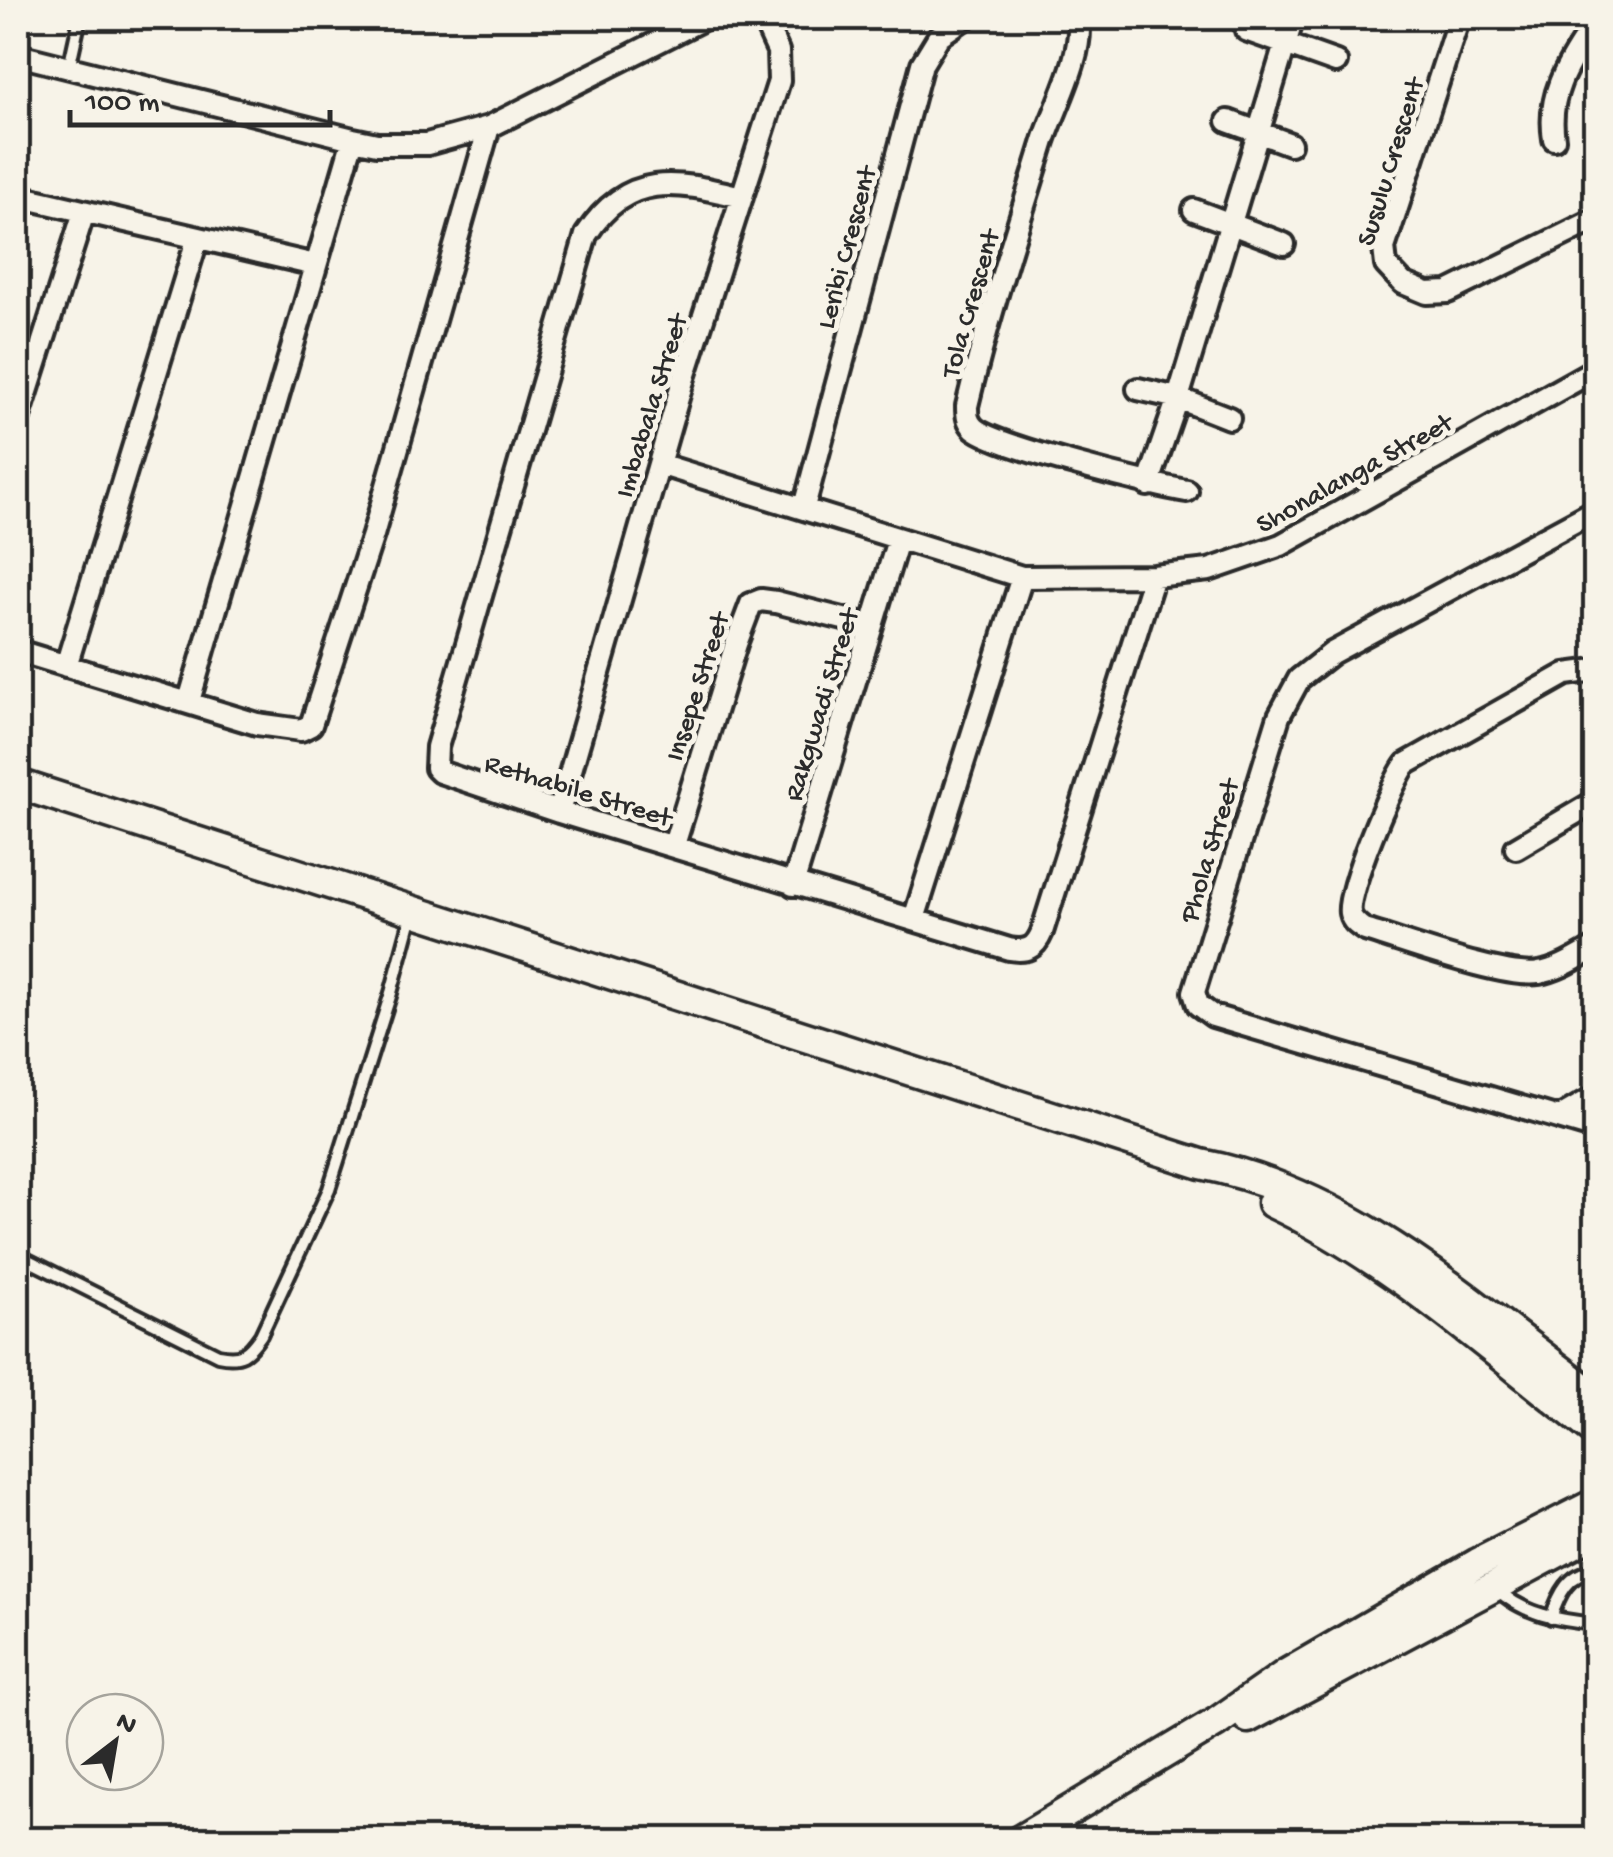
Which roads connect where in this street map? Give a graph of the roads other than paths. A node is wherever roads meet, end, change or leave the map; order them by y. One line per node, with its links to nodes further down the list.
1 (80, 18): 14 (lane)
2 (705, 18): 16 (street)
3 (763, 18): 22 (street, Imbabala Street)
4 (965, 18): 38 (street, Leribi Crescent)
5 (1078, 18): 36 (street, Tola Crescent)
6 (1293, 18): 11 (street)
7 (1459, 18): 25 (street, Susulu Crescent)
8 (1570, 18): 10 (street)
9 (1246, 30): 11 (street)
10 (1592, 34): 19 (street)
11 (1284, 45): 13 (street); 17 (street)
12 (18, 55): 14 (street)
13 (1336, 62)
14 (69, 68): 18 (street)
15 (1228, 121): 17 (street)
16 (489, 127): 18 (street); 47 (street)
17 (1258, 132): 20 (street); 26 (street)
18 (353, 139): 29 (street)
19 (1554, 139)
20 (1290, 144)
21 (18, 196): 24 (street)
22 (742, 197): 35 (street, Imbabala Street); 50 (street, Rethabile Street)
23 (1194, 210): 26 (street)
24 (84, 212): 27 (street); 34 (street)
25 (1596, 219)
26 (1230, 224): 28 (street); 32 (street)
27 (197, 240): 29 (street); 45 (street)
28 (1284, 244)
29 (315, 265): 47 (street)
30 (1594, 375): 41 (street, Shonalanga Street)
31 (1138, 390): 32 (street)
32 (1178, 398): 33 (street); 36 (street)
33 (1229, 418)
34 (18, 420)
35 (659, 464): 38 (street, Shonalanga Street); 50 (street, Imbabala Street)
36 (1148, 485): 37 (street, Tola Crescent)
37 (1187, 491)
38 (804, 507): 40 (street, Shonalanga Street)
39 (1596, 510): 58 (street, Phola Street)
40 (898, 540): 42 (street, Shonalanga Street); 43 (street, Rakgwadi Street)
41 (1154, 576): 42 (street, Shonalanga Street); 55 (street, Rethabile Street)
42 (1022, 577): 55 (street)
43 (871, 626): 51 (street, Insepe Street); 53 (street, Rakgwadi Street)
44 (18, 651): 45 (street)
45 (66, 666): 47 (street)
46 (1596, 670): 56 (street)
47 (189, 701)
48 (18, 784): 54 (main road)
49 (1596, 801): 52 (street)
50 (558, 812): 51 (street, Rethabile Street)
51 (674, 845): 53 (street, Rethabile Street)
52 (1516, 848)
53 (794, 885): 55 (street, Rethabile Street)
54 (413, 910): 60 (main road); 61 (lane)
55 (914, 919)
56 (1596, 948)
57 (1596, 1096): 58 (street)
58 (1560, 1118): 59 (street, Phola Street)
59 (1596, 1129)
60 (1201, 1164): 62 (main road); 63 (main road)
61 (18, 1254)
62 (1596, 1397)
63 (1596, 1432)
64 (1596, 1480): 65 (main road)
65 (1588, 1516): 67 (main road); 70 (main road)
66 (1596, 1570): 68 (lane)
67 (1493, 1585): 68 (lane); 70 (main road)
68 (1552, 1618): 69 (lane)
69 (1596, 1624)
70 (1218, 1722): 71 (main road)
71 (1020, 1840)

